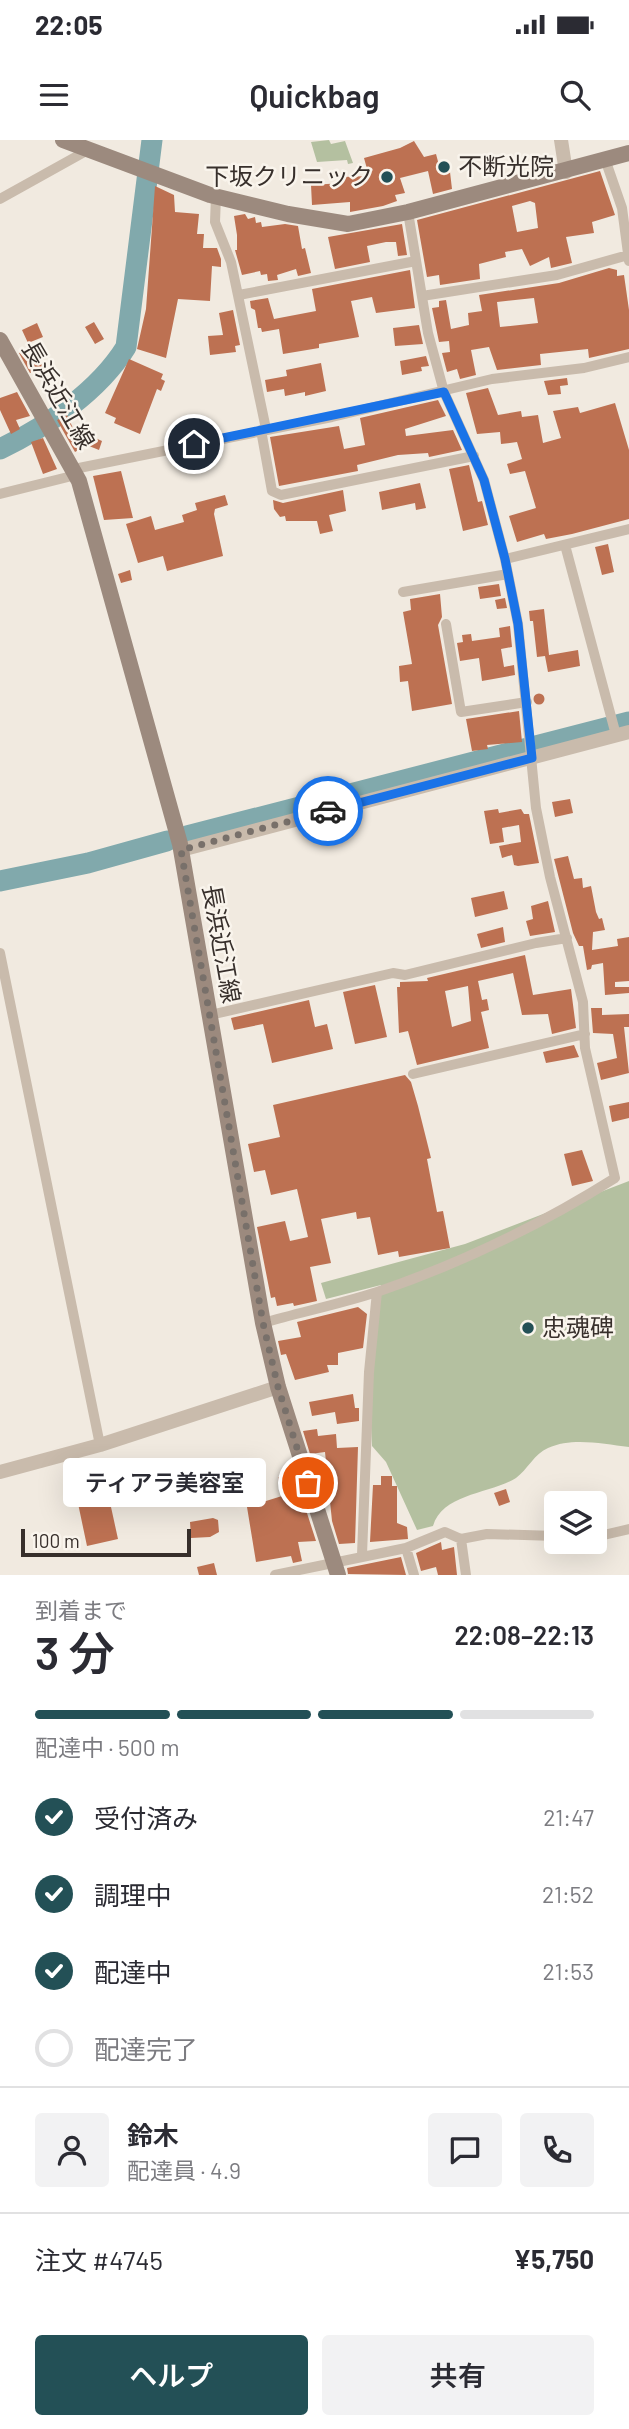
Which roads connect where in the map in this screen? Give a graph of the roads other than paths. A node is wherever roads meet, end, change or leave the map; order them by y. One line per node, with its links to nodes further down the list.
1 (63, 140): 3 (main road)
2 (561, 140): 6 (street)
3 (88, 150): 7 (main road); 8 (street)
4 (629, 153): 5 (main road)
5 (605, 159): 6 (main road); 10 (street)
6 (566, 172): 9 (main road)
7 (216, 196): 9 (main road); 12 (street)
8 (0, 200)
9 (408, 212): 11 (street)
10 (628, 258): 13 (street)
11 (416, 261): 12 (street); 13 (street)
12 (239, 295): 17 (street)
13 (422, 296): 16 (street)
14 (0, 340): 19 (main road, 長浜近江線)
15 (629, 357): 16 (street)
16 (444, 392): 17 (street); 18 (street)
17 (263, 429): 18 (street); 19 (street)
18 (474, 456): 23 (street)
19 (75, 472): 20 (street); 30 (main road, 長浜近江線)
20 (0, 494)
21 (629, 529): 22 (street)
22 (565, 545): 23 (street); 28 (street)
23 (505, 559): 24 (street)
24 (508, 574): 25 (street); 27 (street)
25 (403, 592)
26 (446, 624): 27 (street)
27 (527, 702): 29 (street)
28 (618, 730): 29 (street)
29 (531, 751): 30 (street); 31 (street)
30 (181, 850): 33 (main road, 長浜近江線)
31 (567, 938): 33 (street); 34 (street)
32 (0, 953): 39 (street)
33 (211, 1014): 37 (main road, 長浜近江線)
34 (585, 1034): 35 (street); 36 (street)
35 (413, 1074)
36 (377, 1292): 37 (street); 46 (street)
37 (263, 1323): 38 (main road, 長浜近江線)
38 (278, 1387): 39 (street); 47 (main road, 長浜近江線)
39 (100, 1445): 40 (street)
40 (0, 1472)
41 (629, 1529): 42 (street)
42 (607, 1534)
43 (544, 1536): 44 (street)
44 (461, 1539): 45 (street); 50 (street)
45 (406, 1548): 46 (street); 49 (street)
46 (362, 1555): 47 (street)
47 (335, 1568): 48 (street)
48 (275, 1575)
49 (414, 1575)
50 (466, 1575)

